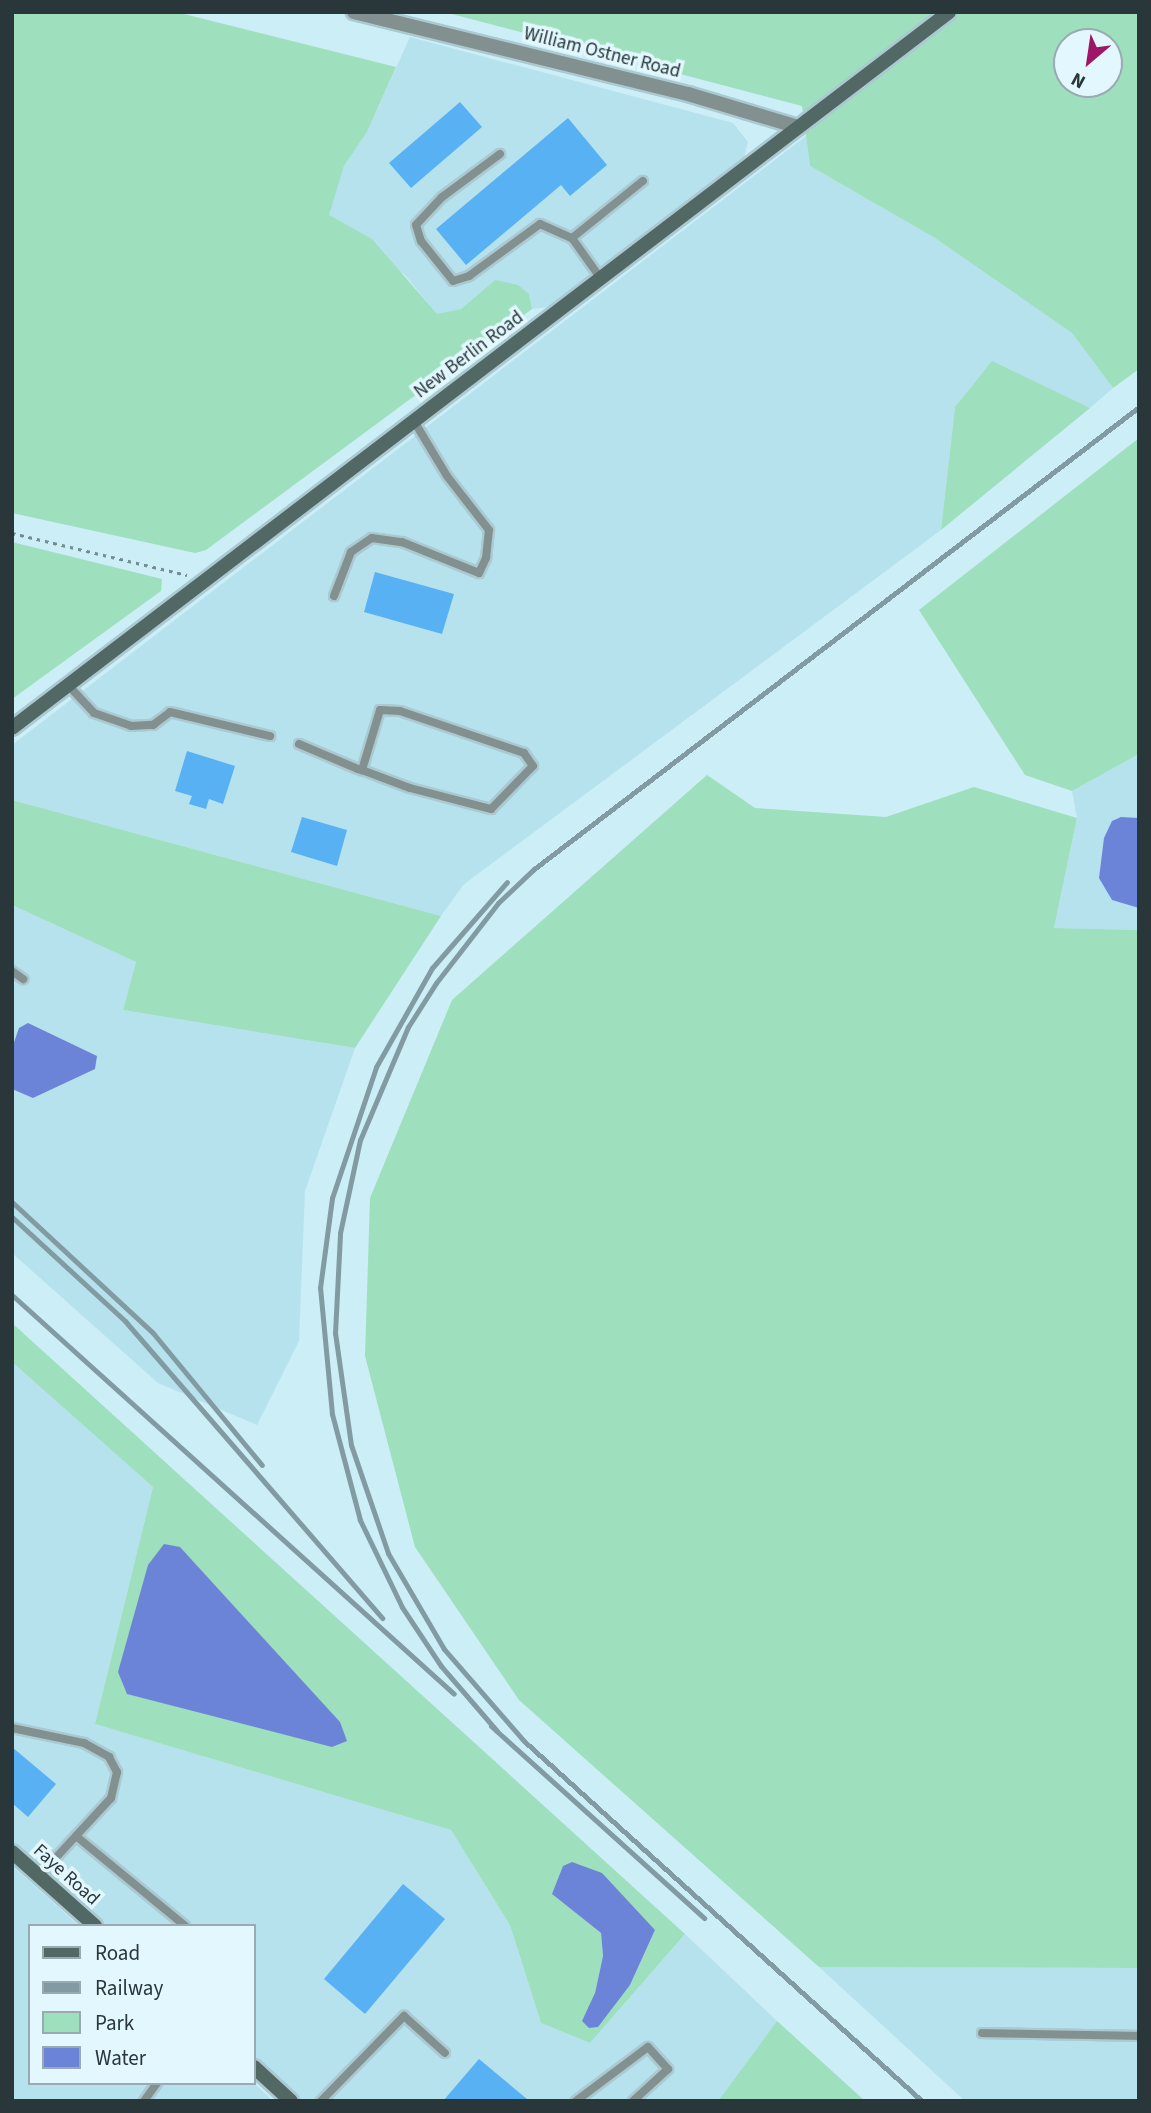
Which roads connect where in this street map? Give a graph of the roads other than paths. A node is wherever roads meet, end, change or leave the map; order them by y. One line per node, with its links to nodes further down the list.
1 (354, 12): 3 (street, William Ostner Road)
2 (949, 12): 3 (street, New Berlin Road)
3 (798, 127): 7 (street, New Berlin Road)
4 (500, 154): 6 (lane)
5 (643, 181): 6 (lane)
6 (572, 238): 7 (lane)
7 (601, 279): 8 (street, New Berlin Road)
8 (414, 421): 9 (lane); 10 (street, New Berlin Road)
9 (334, 596)
10 (68, 685): 11 (street, New Berlin Road); 12 (lane)
11 (12, 728)
12 (270, 736)
13 (299, 744): 14 (lane)
14 (362, 770): 14 (lane)
15 (12, 971): 16 (lane)
16 (23, 979)
17 (12, 1728): 18 (lane)
18 (76, 1836): 20 (lane); 22 (lane)
19 (12, 1852): 20 (street, Faye Road)
20 (39, 1876): 21 (street, Faye Road)
21 (93, 1924)
22 (183, 1924)
23 (982, 2033): 24 (lane)
24 (1139, 2036)
25 (445, 2053): 30 (lane)
26 (256, 2069): 29 (street)
27 (156, 2085): 28 (lane)
28 (144, 2101)
29 (291, 2101)
30 (321, 2101)
31 (576, 2101): 32 (lane)
32 (633, 2101)

